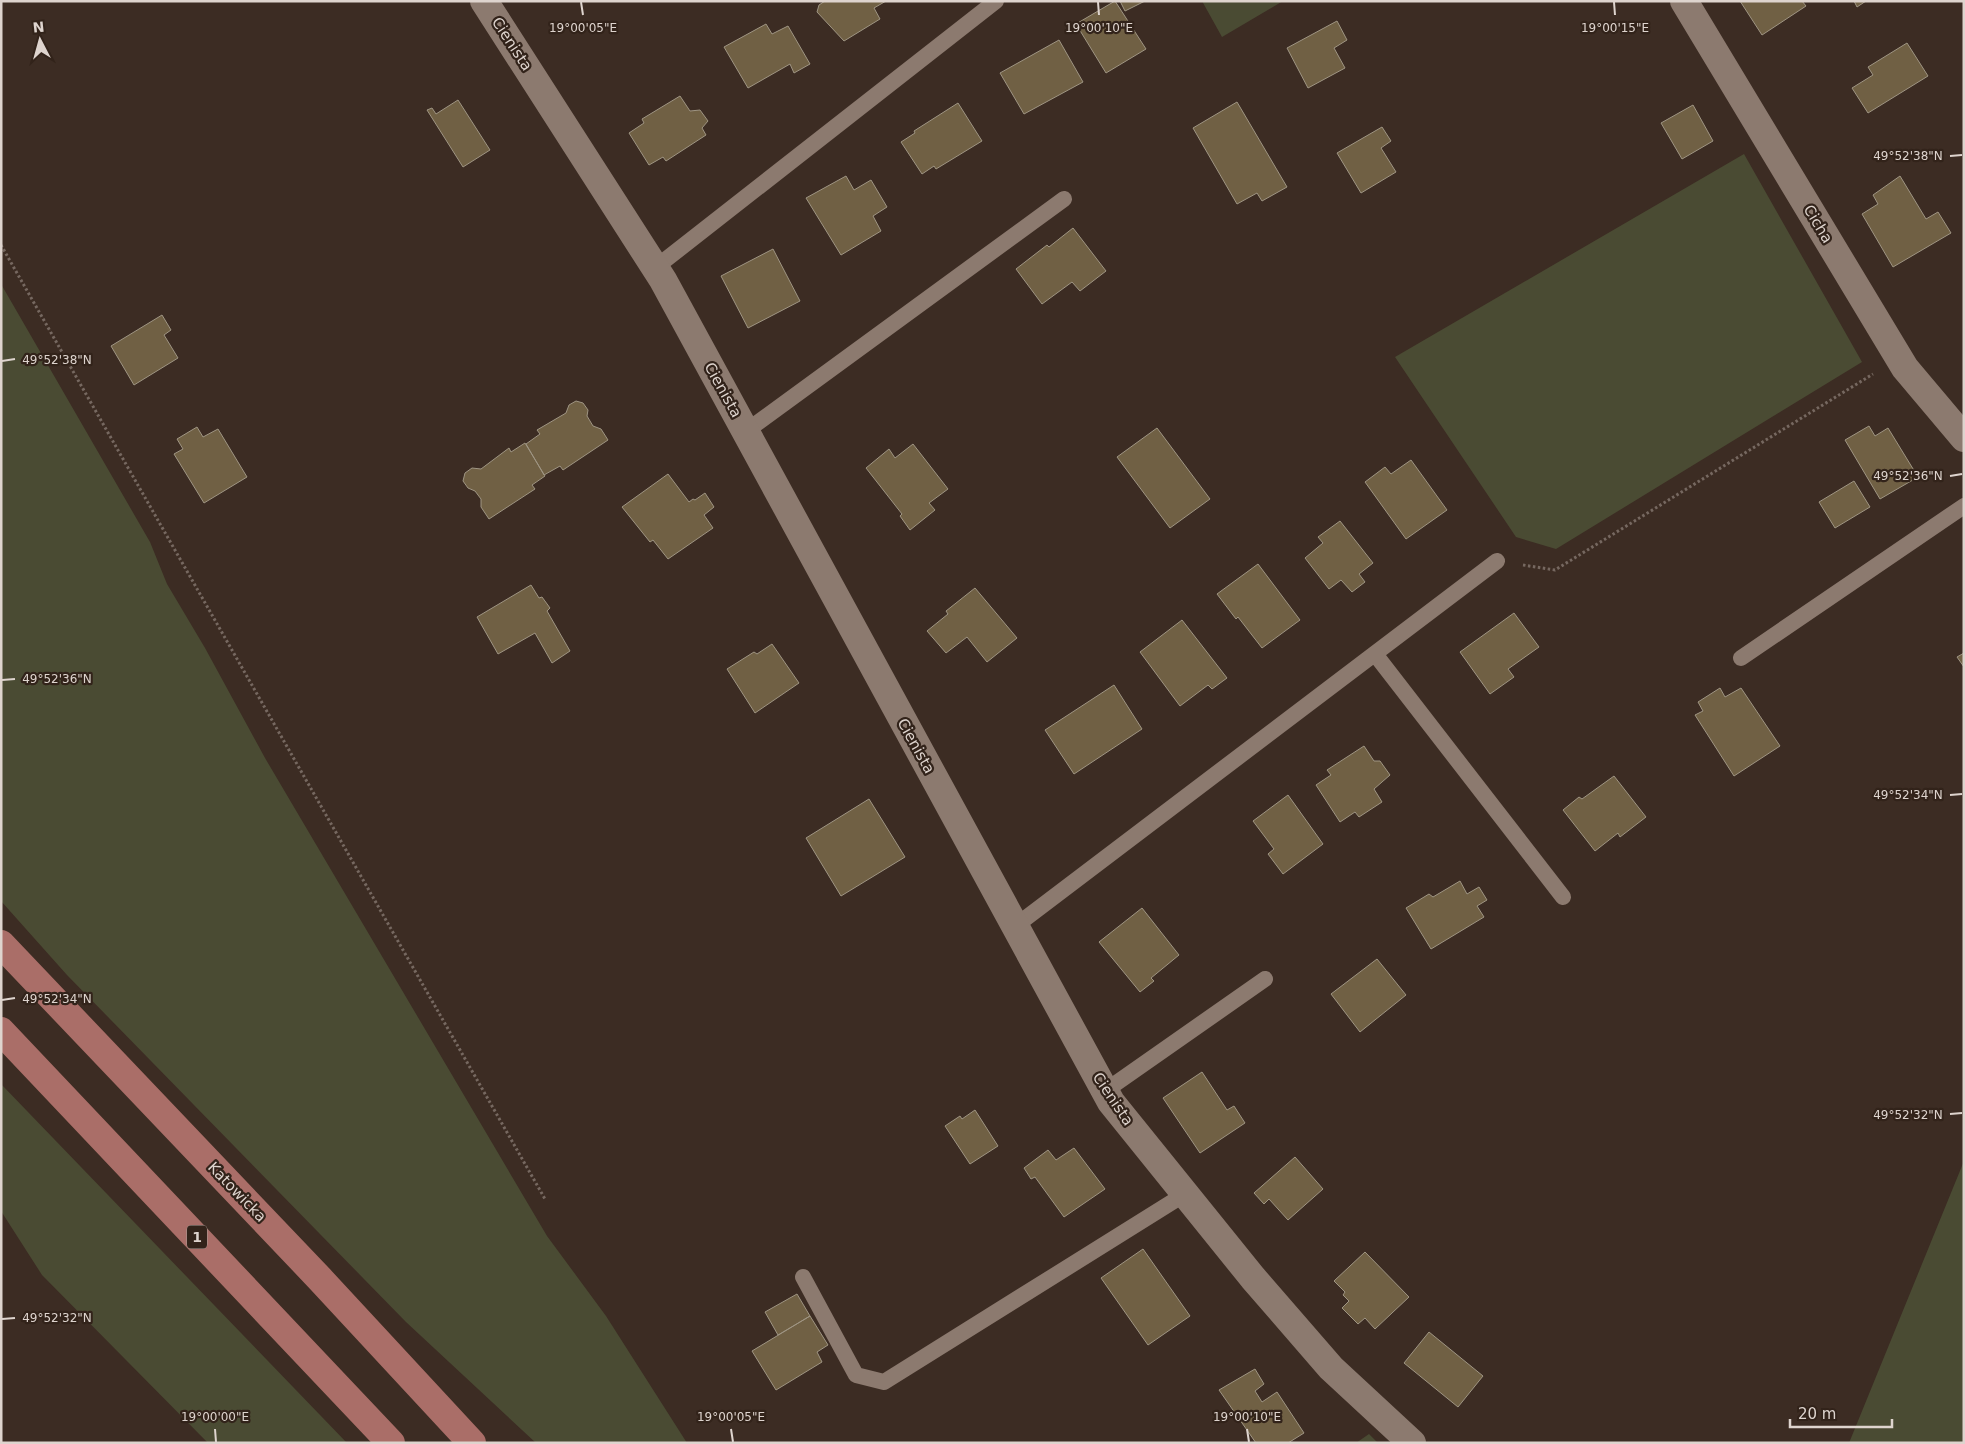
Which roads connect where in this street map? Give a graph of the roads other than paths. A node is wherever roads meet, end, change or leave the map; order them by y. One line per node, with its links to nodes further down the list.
1 (484, 1): 5 (street, Cienista)
2 (996, 1): 5 (lane)
3 (1684, 1): 7 (street, Cicha)
4 (1064, 199): 6 (lane)
5 (655, 268): 6 (street, Cienista)
6 (746, 432): 13 (street, Cienista)
7 (1964, 438)
8 (1964, 506): 11 (lane)
9 (1498, 561): 10 (lane)
10 (1374, 654): 12 (lane); 13 (lane)
11 (1741, 658)
12 (1563, 897)
13 (1014, 927): 17 (street, Cienista)
14 (1, 944): 21 (main road, Katowicka)
15 (1265, 979): 17 (lane)
16 (1, 1031): 20 (main road, 1)
17 (1105, 1092): 18 (street, Cienista)
18 (1185, 1194): 19 (lane); 22 (street, Cienista)
19 (803, 1277)
20 (391, 1443)
21 (472, 1443)
22 (1412, 1443)

